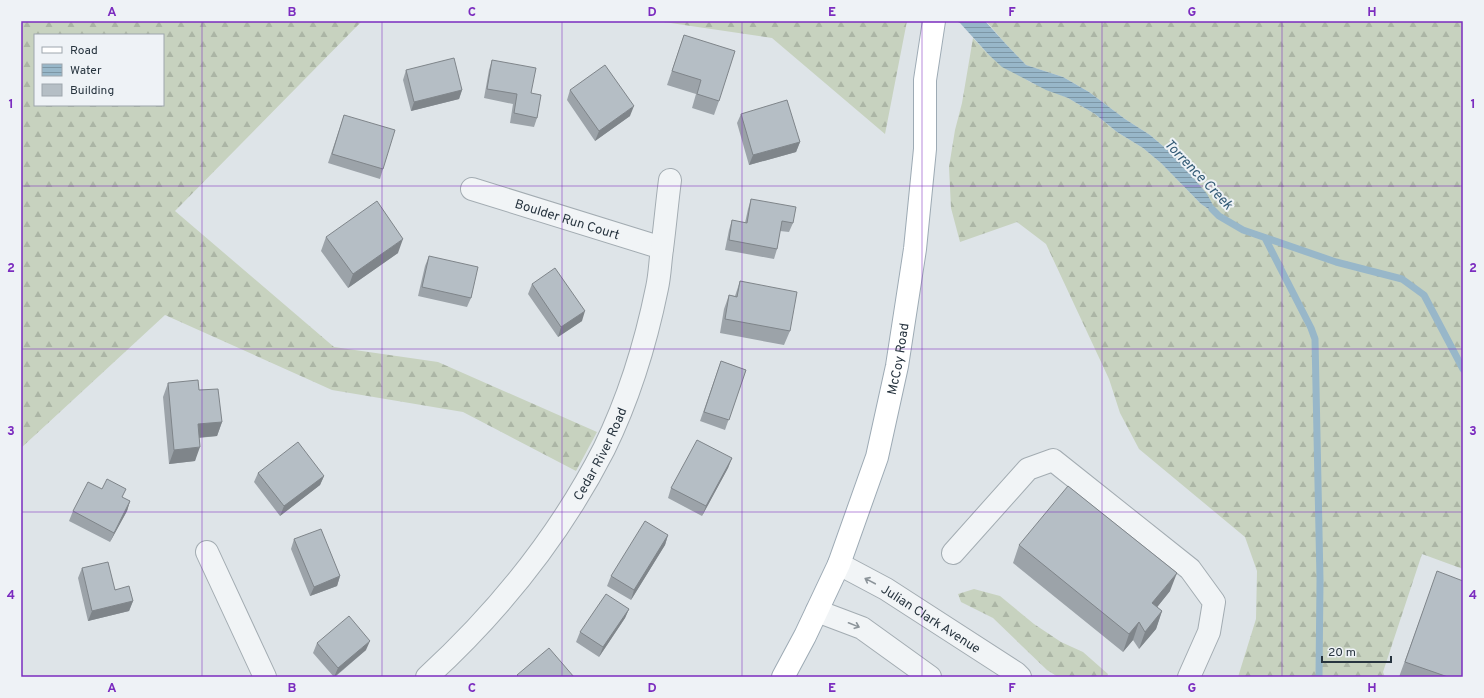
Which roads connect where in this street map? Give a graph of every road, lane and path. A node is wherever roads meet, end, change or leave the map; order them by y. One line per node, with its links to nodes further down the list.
1 (933, 27): 7 (main road, McCoy Road)
2 (670, 180): 4 (street, Cedar River Road)
3 (472, 189): 4 (street, Boulder Run Court)
4 (662, 248): 10 (street, Cedar River Road)
5 (208, 552): 9 (street)
6 (953, 553): 14 (street)
7 (839, 564): 8 (main road, McCoy Road); 13 (street, Julian Clark Avenue, one-way to 7)
8 (817, 610): 11 (main road, McCoy Road); 12 (street, one-way to 12)
9 (265, 677)
10 (427, 677)
11 (782, 677)
12 (930, 677)
13 (1020, 677)
14 (1189, 677)

